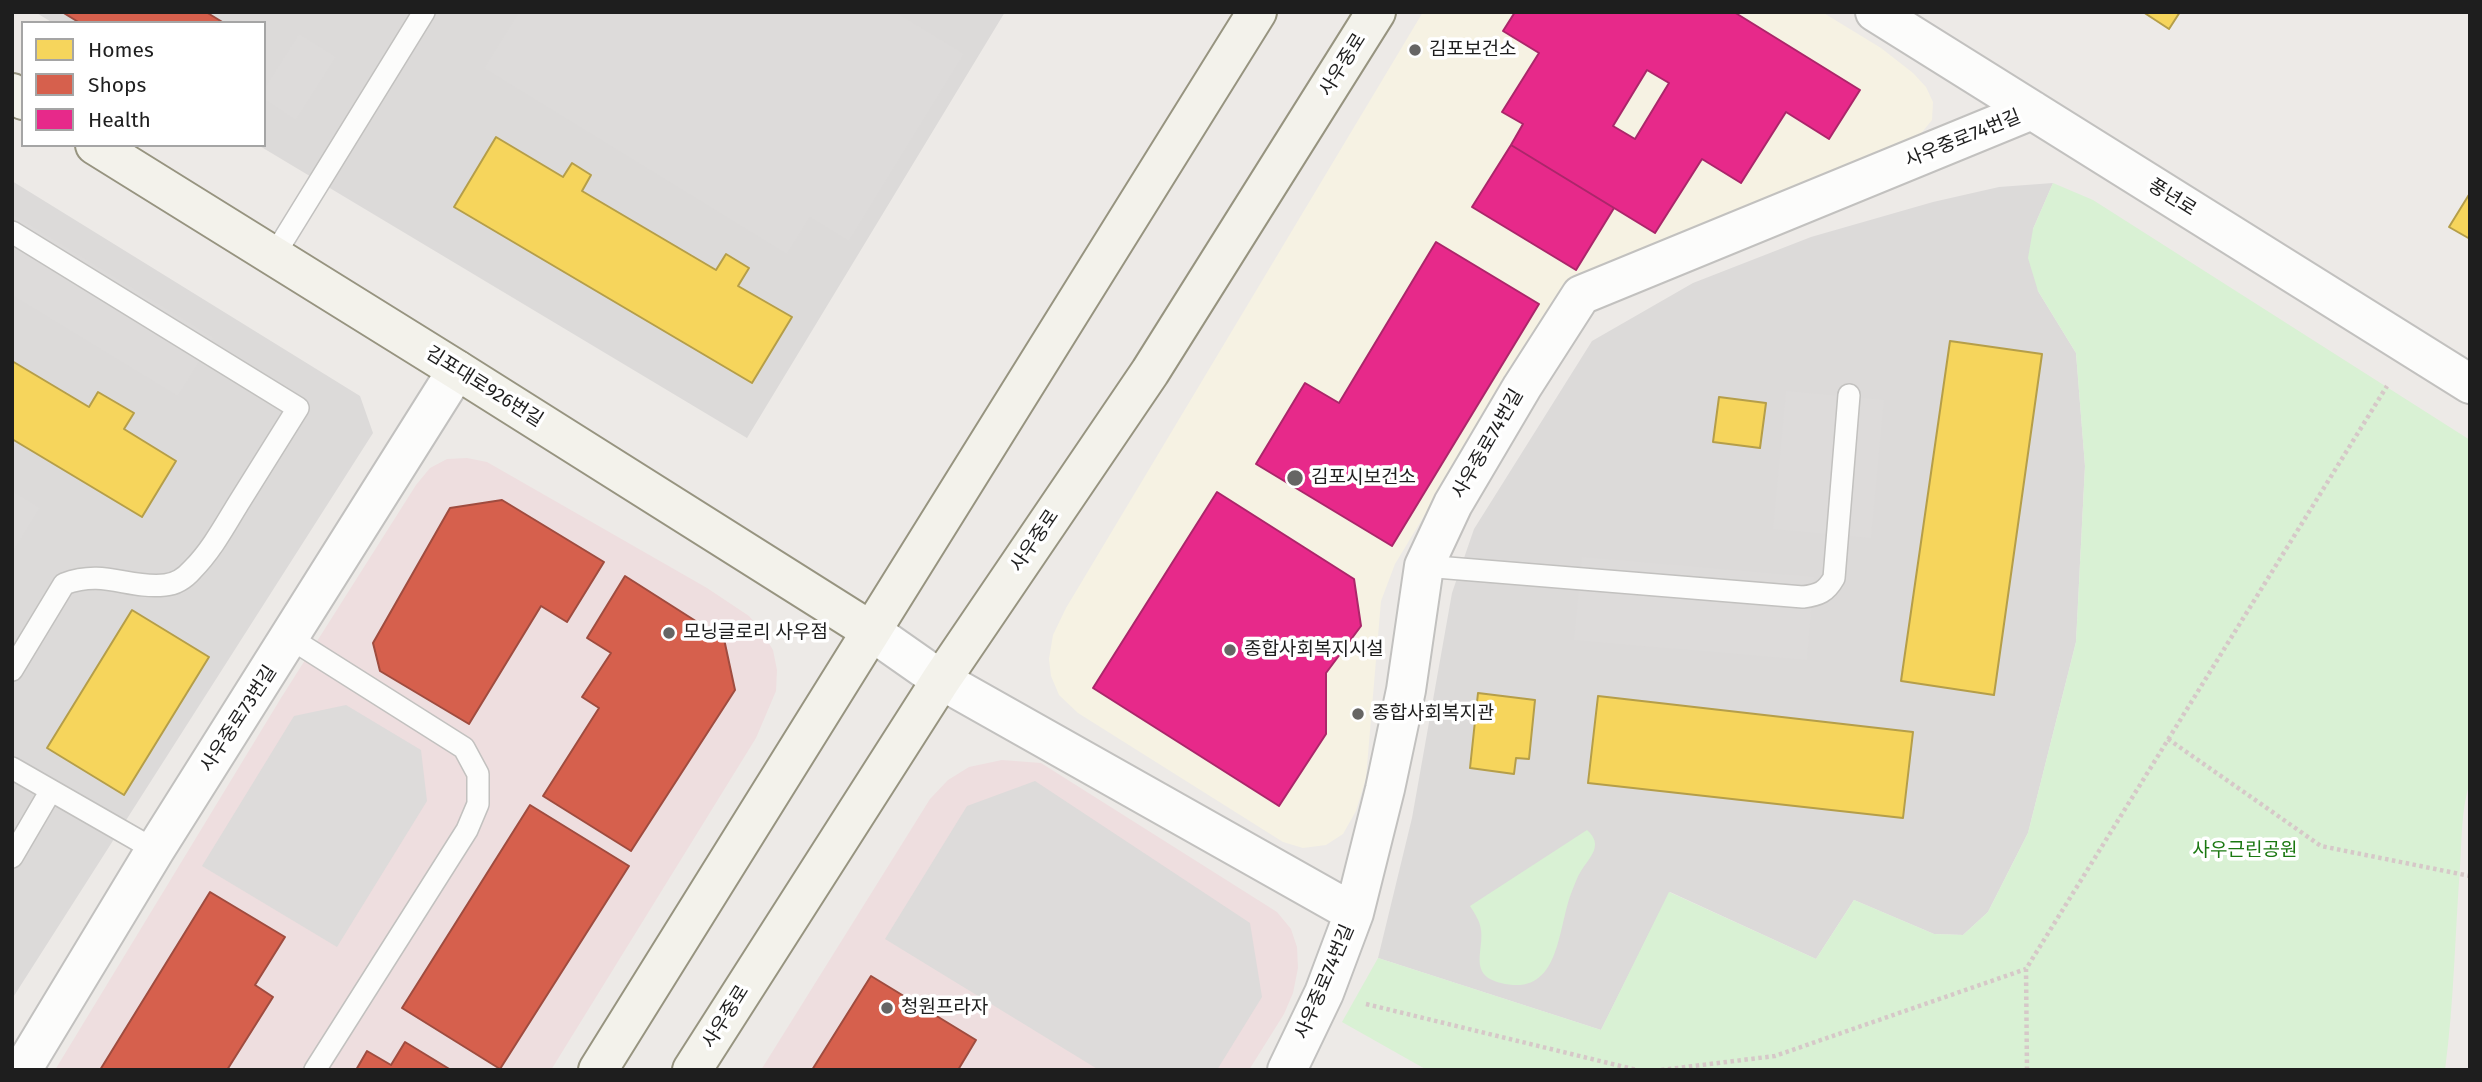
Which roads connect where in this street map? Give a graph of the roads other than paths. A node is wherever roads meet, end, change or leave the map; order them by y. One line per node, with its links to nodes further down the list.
1 (425, 12): 8 (lane)
2 (1257, 12): 13 (street)
3 (1376, 12): 16 (street, 사우중로)
4 (1875, 12): 5 (street, 풍년로)
5 (2032, 110): 10 (street, 풍년로); 12 (street, 사우중로74번길)
6 (98, 147): 8 (street, 김포대로926번길)
7 (12, 232): 15 (lane)
8 (272, 257): 9 (street, 김포대로926번길)
9 (457, 370): 13 (street, 김포대로926번길); 14 (street, 사우중로73번길)
10 (2470, 384)
11 (1849, 395): 12 (lane)
12 (1424, 566): 21 (street, 사우중로74번길)
13 (871, 631): 16 (street); 24 (street)
14 (290, 638): 19 (street, 사우중로73번길); 23 (lane)
15 (12, 670)
16 (941, 680): 21 (street); 25 (street, 사우중로)
17 (12, 768): 18 (lane)
18 (50, 792): 19 (lane); 20 (lane)
19 (155, 850): 22 (street, 사우중로73번길)
20 (12, 857)
21 (1354, 913): 26 (street, 사우중로74번길)
22 (22, 1070)
23 (314, 1070)
24 (598, 1070)
25 (692, 1070)
26 (1287, 1070)

